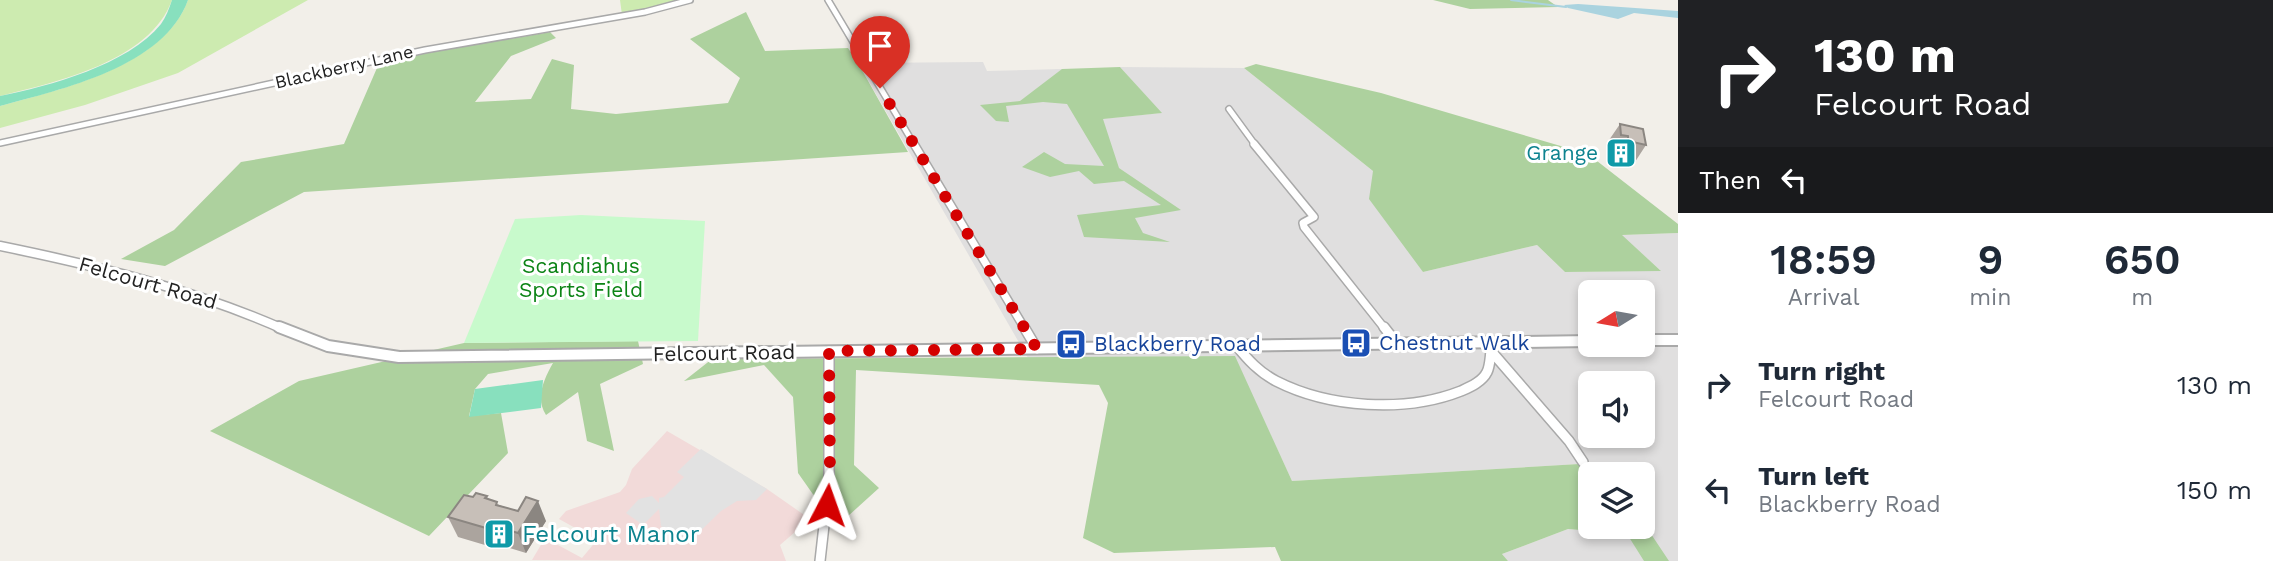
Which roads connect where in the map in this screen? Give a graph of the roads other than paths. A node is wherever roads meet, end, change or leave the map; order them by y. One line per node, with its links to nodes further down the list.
1 (690, 0): 4 (street, Blackberry Lane)
2 (828, 0): 12 (street)
3 (1229, 109): 11 (street)
4 (0, 143)
5 (0, 246): 13 (street, Felcourt Road)
6 (1656, 340): 7 (street)
7 (1678, 340)
8 (1578, 341): 9 (street, Felcourt Road)
9 (1483, 342): 11 (street, Felcourt Road); 14 (street)
10 (1236, 345): 11 (street, Felcourt Road); 12 (street, Felcourt Road); 14 (street)
11 (1398, 345)
12 (1037, 349): 13 (street, Felcourt Road)
13 (829, 351): 16 (street)
14 (1491, 351): 15 (street)
15 (1583, 462)
16 (820, 561)

